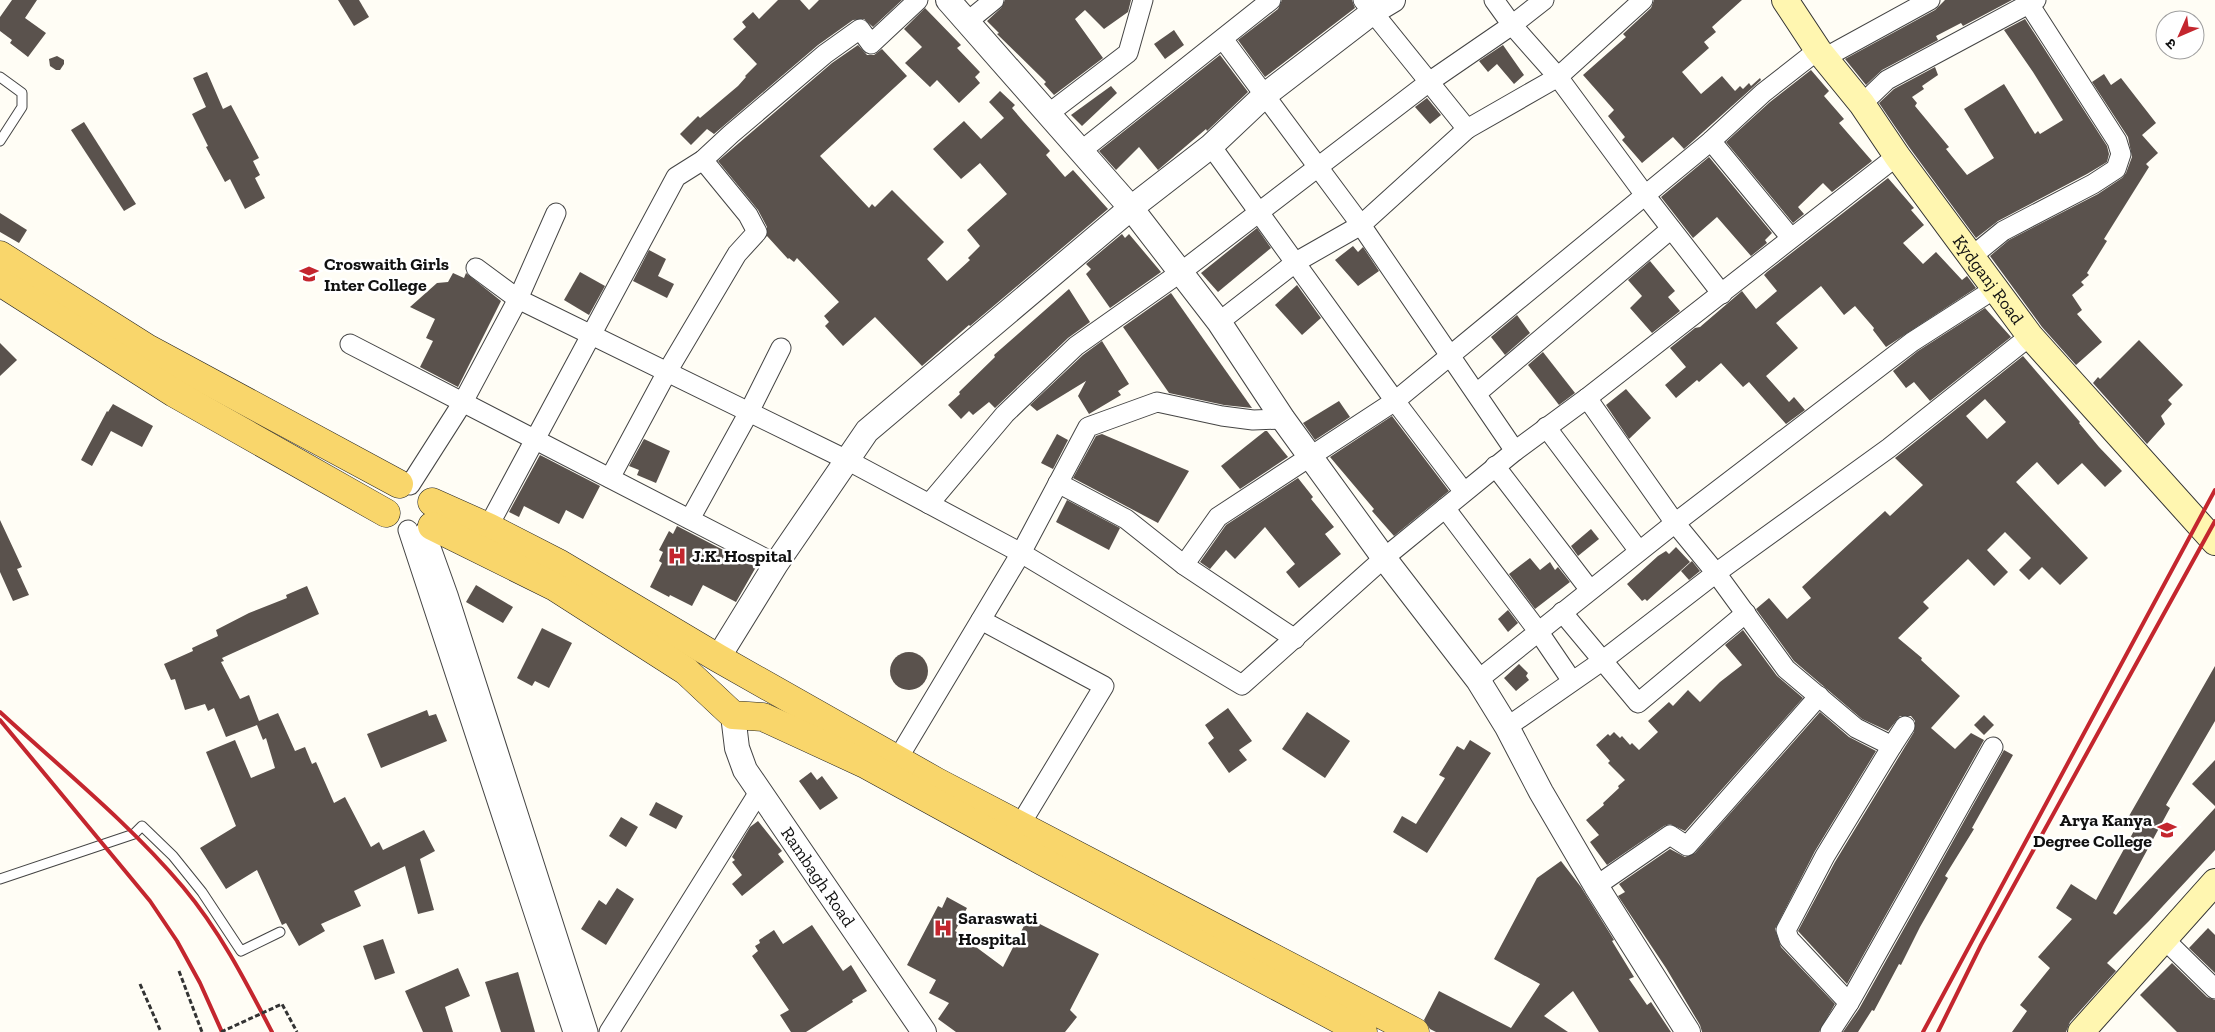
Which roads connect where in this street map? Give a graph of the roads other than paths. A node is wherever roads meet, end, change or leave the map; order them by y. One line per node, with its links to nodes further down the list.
1 (918, 0): 30 (street)
2 (948, 0): 14 (street)
3 (994, 0): 14 (street)
4 (1143, 0): 23 (street)
5 (1270, 0): 16 (street)
6 (1393, 0): 13 (street)
7 (1494, 0): 15 (street)
8 (1544, 0): 15 (street)
9 (1643, 0): 18 (street)
10 (1785, 0): 17 (main road, Kydganj Road)
11 (1930, 0): 17 (street)
12 (2033, 2): 22 (street); 40 (street)
13 (1368, 6): 20 (street); 21 (street)
14 (967, 22): 23 (street)
15 (1512, 25): 18 (street); 20 (street)
16 (1223, 39): 21 (street); 28 (street)
17 (1822, 54): 22 (main road, Kydganj Road); 26 (street)
18 (1558, 76): 24 (street); 32 (street)
19 (0, 77): 25 (lane)
20 (1430, 82): 24 (street); 31 (street)
21 (1266, 95): 27 (street); 31 (street)
22 (1862, 104): 29 (main road, Kydganj Road)
23 (1048, 114): 28 (street)
24 (1467, 129): 36 (street)
25 (0, 141)
26 (1711, 141): 32 (street); 38 (street)
27 (1210, 146): 33 (street); 34 (street)
28 (1081, 151): 33 (street)
29 (1897, 156): 38 (street); 40 (main road, Kydganj Road)
30 (703, 160): 49 (street); 54 (street)
31 (1318, 167): 34 (street); 36 (street)
32 (1645, 195): 37 (street); 53 (street)
33 (1132, 208): 43 (street); 65 (street)
34 (1259, 212): 41 (street); 43 (street)
35 (556, 213): 47 (street)
36 (1361, 224): 41 (street); 53 (street)
37 (1671, 229): 46 (street); 55 (street)
38 (1791, 238): 46 (street)
39 (0, 256): 69 (main road)
40 (1971, 257): 45 (main road, Kydganj Road)
41 (1296, 262): 48 (street); 57 (street)
42 (476, 268): 47 (street)
43 (1181, 272): 48 (street); 71 (street)
44 (0, 282): 73 (main road)
45 (1996, 288): 50 (main road, Kydganj Road); 76 (street)
46 (1722, 294): 56 (street)
47 (518, 299): 49 (street); 58 (street)
48 (1219, 322): 60 (street)
49 (590, 334): 54 (street); 62 (street)
50 (2030, 336): 78 (main road, Kydganj Road); 84 (street)
51 (350, 344): 58 (street)
52 (781, 348): 59 (street)
53 (1448, 355): 55 (street); 57 (street)
54 (667, 372): 59 (street); 67 (street)
55 (1478, 393): 63 (street)
56 (1587, 398): 61 (street); 76 (street)
57 (1395, 401): 64 (street); 70 (street)
58 (463, 402): 62 (street); 69 (street)
59 (748, 412): 65 (street); 74 (street)
60 (1283, 419): 64 (street); 68 (street)
61 (1546, 427): 63 (street); 79 (street)
62 (535, 439): 67 (street); 77 (street)
63 (1515, 451): 66 (street)
64 (1311, 458): 81 (street); 83 (street)
65 (847, 460): 71 (street); 82 (street)
66 (1495, 466): 70 (street); 85 (street)
67 (610, 478): 74 (street)
68 (1058, 483): 80 (street); 83 (street)
69 (405, 485): 73 (main road); 75 (main road)
70 (1464, 492): 72 (street)
71 (929, 504): 80 (street)
72 (1445, 508): 81 (street); 89 (street)
73 (386, 513): 75 (main road)
74 (690, 519): 82 (street)
75 (424, 522): 77 (main road); 93 (main road); 114 (street); 115 (street)
76 (1675, 523): 79 (street); 84 (street)
77 (488, 527): 91 (main road)
78 (2215, 542)
79 (1639, 551): 85 (street)
80 (1021, 554): 88 (street); 90 (street)
81 (1384, 558): 90 (street); 94 (street)
82 (776, 564): 91 (street)
83 (1184, 565): 90 (street)
84 (1716, 573): 87 (street); 92 (street)
85 (1590, 590): 86 (street)
86 (1562, 612): 89 (street); 92 (street)
87 (1746, 613): 92 (street); 97 (street)
88 (981, 620): 104 (street); 106 (street)
89 (1538, 631): 94 (street); 95 (street)
90 (1295, 638)
91 (710, 653): 93 (main road); 96 (main road)
92 (1602, 661): 95 (street)
93 (686, 671): 98 (main road)
94 (1478, 680): 101 (street)
95 (1572, 681): 101 (street)
96 (774, 690): 99 (main road); 104 (main road)
97 (1819, 696): 102 (street); 109 (street)
98 (733, 715): 99 (main road); 105 (street, Rambagh Road)
99 (763, 717): 118 (main road)
100 (1905, 726): 102 (street)
101 (1507, 727): 109 (street)
102 (1892, 746): 113 (street)
103 (1993, 747): 113 (street)
104 (898, 760): 106 (main road)
105 (759, 792): 116 (street); 117 (street, Rambagh Road)
106 (1020, 825): 119 (main road)
107 (0, 879): 110 (lane)
108 (2215, 882): 111 (main road)
109 (1596, 886): 120 (street)
110 (280, 932)
111 (2164, 939): 112 (street); 122 (main road)
112 (2215, 989)
113 (1849, 1002): 121 (street)
114 (572, 1032)
115 (588, 1032)
116 (609, 1032)
117 (924, 1032)
118 (1363, 1032)
119 (1416, 1032)
120 (1688, 1032)
121 (1830, 1032)
122 (2081, 1032)

